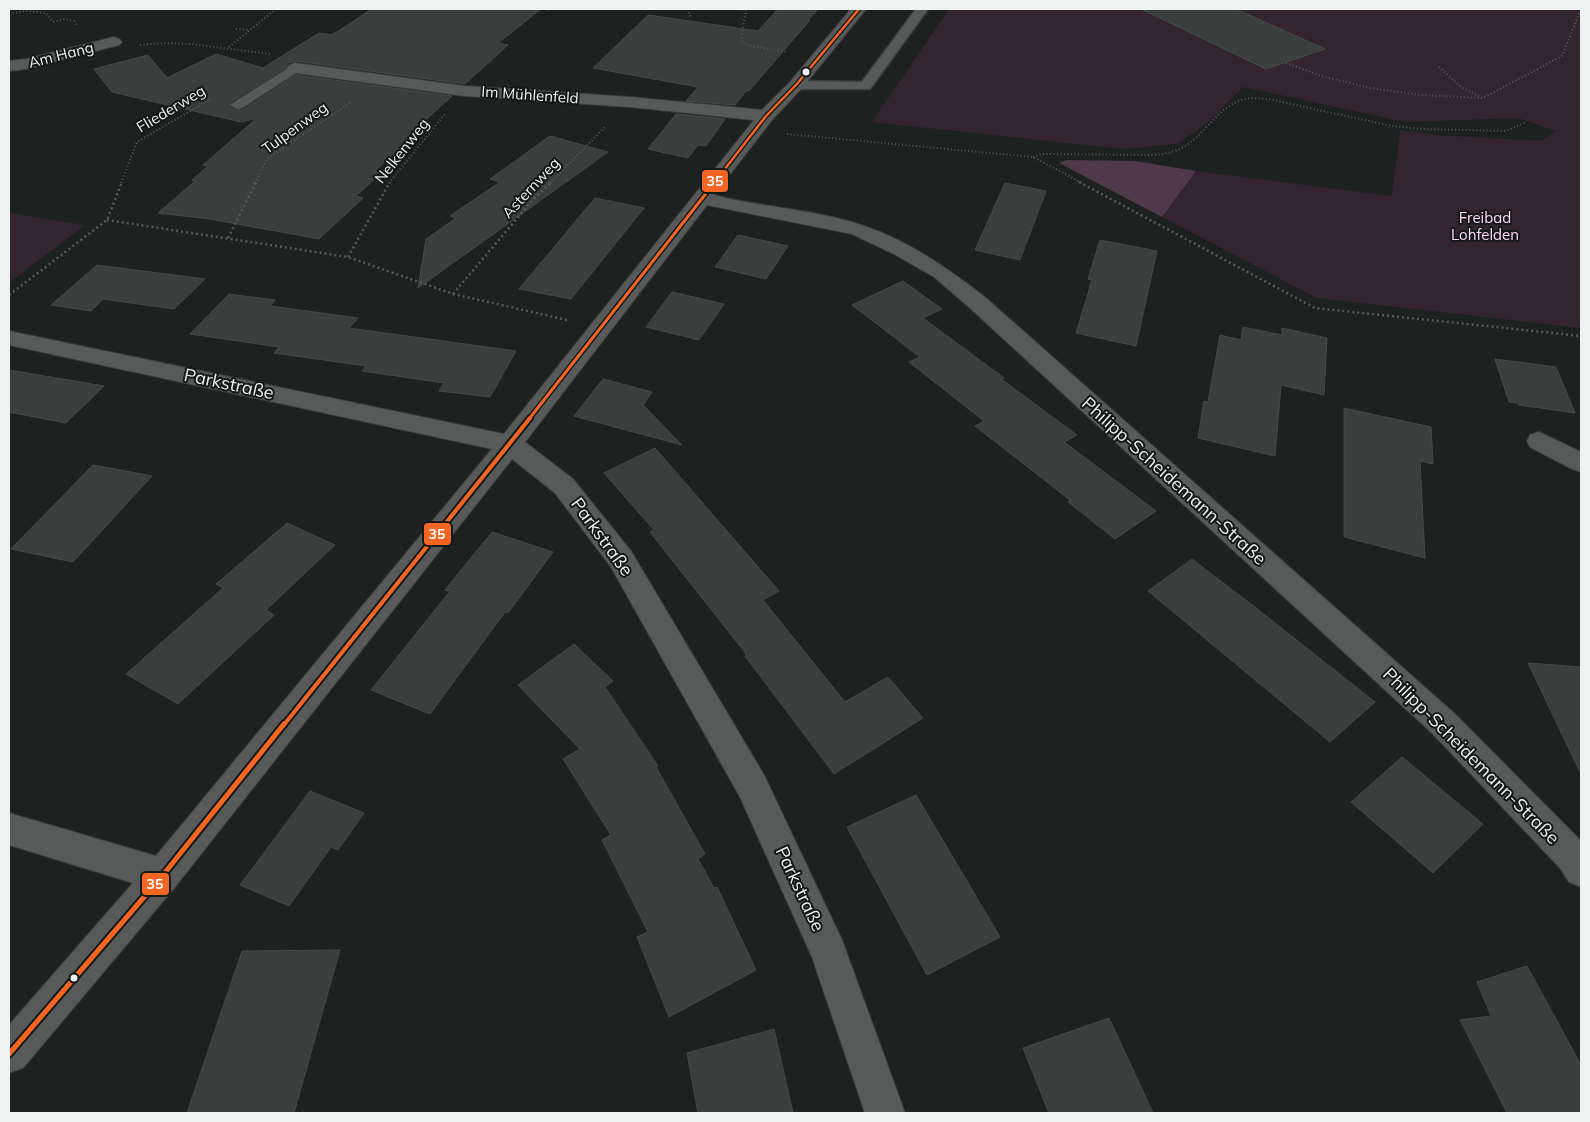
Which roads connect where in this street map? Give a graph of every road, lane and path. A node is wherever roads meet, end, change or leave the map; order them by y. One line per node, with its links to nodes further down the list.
1 (276, 9): 10 (path)
2 (687, 9): 8 (path)
3 (735, 9): 14 (path)
4 (859, 9): 14 (street)
5 (922, 9): 20 (lane)
6 (1581, 9): 23 (path)
7 (9, 14): 12 (path)
8 (691, 18)
9 (236, 29): 10 (path)
10 (250, 30): 13 (path)
11 (114, 42): 12 (street, Am Hang); 13 (path)
12 (92, 47): 16 (street, Am Hang)
13 (229, 48): 18 (path)
14 (819, 57): 20 (street)
15 (1286, 63): 23 (path)
16 (9, 66)
17 (1439, 67): 23 (path)
18 (295, 68): 19 (street, Im Mühlenfeld); 25 (lane)
19 (382, 80): 21 (street, Im Mühlenfeld); 31 (path, Tulpenweg)
20 (796, 85): 27 (street)
21 (465, 90): 24 (street, Im Mühlenfeld); 32 (path, Nelkenweg)
22 (214, 96): 30 (path, Fliederweg)
23 (1483, 98)
24 (630, 102): 27 (street, Im Mühlenfeld); 33 (path, Asternweg)
25 (236, 105)
26 (1526, 122): 28 (path)
27 (760, 124): 28 (path); 29 (street)
28 (1033, 157): 36 (path)
29 (702, 198): 35 (street); 42 (street, Philipp-Scheidemann-Straße)
30 (107, 220): 31 (path); 34 (path)
31 (228, 238): 32 (path)
32 (348, 256): 33 (path)
33 (453, 294): 35 (path)
34 (9, 295)
35 (601, 328): 39 (street)
36 (1581, 336)
37 (9, 338): 39 (street, Parkstraße)
38 (1539, 441): 40 (street)
39 (510, 444): 43 (street); 45 (street, Parkstraße)
40 (1581, 462)
41 (9, 829): 43 (street)
42 (1581, 870)
43 (163, 875): 44 (street)
44 (9, 1054)
45 (885, 1113)

